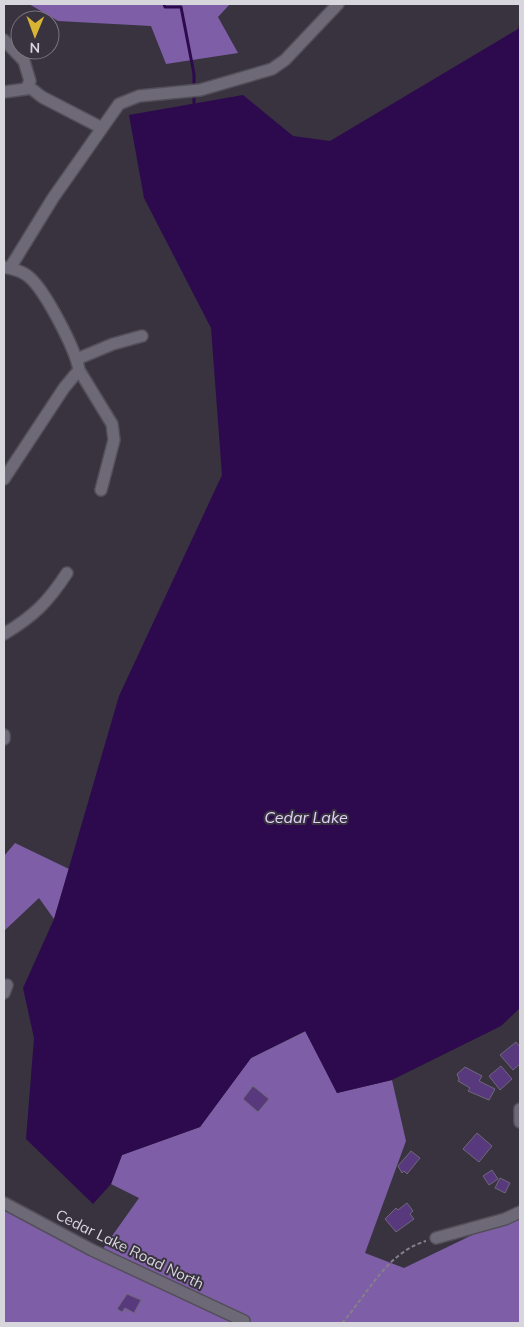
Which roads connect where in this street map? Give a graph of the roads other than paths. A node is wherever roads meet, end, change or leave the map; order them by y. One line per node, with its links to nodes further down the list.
1 (338, 4): 5 (street)
2 (4, 40): 3 (street)
3 (28, 86): 4 (street); 5 (street)
4 (4, 92)
5 (102, 128): 6 (street)
6 (7, 268): 8 (street)
7 (142, 336): 8 (street)
8 (78, 364): 9 (street); 10 (street)
9 (6, 473)
10 (101, 490)
11 (67, 573): 12 (street)
12 (4, 634)
13 (4, 734): 14 (street)
14 (4, 740)
15 (520, 1109): 16 (street)
16 (520, 1122)
17 (4, 1203): 20 (street, Cedar Lake Road North)
18 (520, 1212): 19 (street)
19 (436, 1238)
20 (244, 1320)

